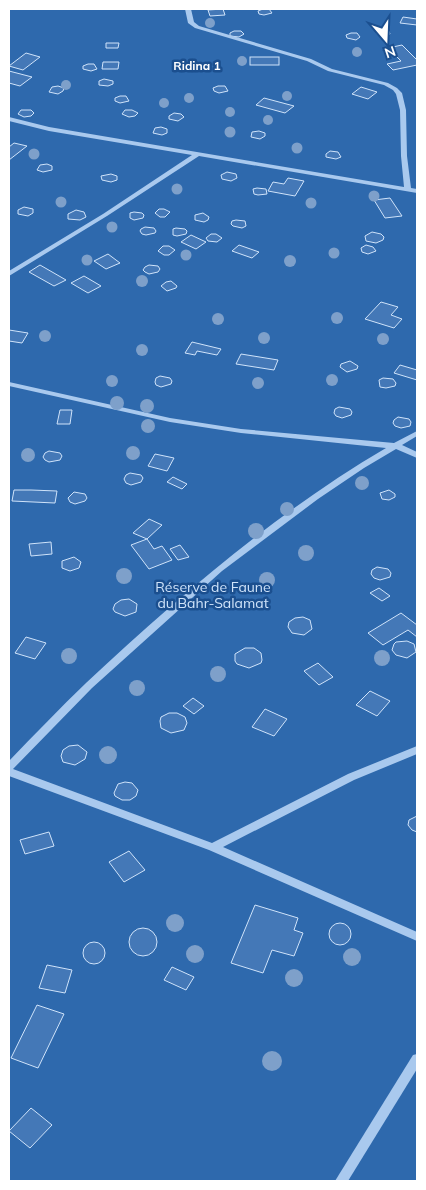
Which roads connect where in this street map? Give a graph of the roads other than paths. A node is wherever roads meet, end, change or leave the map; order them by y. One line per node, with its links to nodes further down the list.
1 (188, 9): 4 (street)
2 (9, 119): 3 (street)
3 (198, 154): 4 (street); 6 (street)
4 (408, 189): 5 (street)
5 (417, 191)
6 (9, 274)
7 (9, 384): 9 (street)
8 (417, 433): 9 (street)
9 (397, 446): 10 (street); 12 (street)
10 (417, 455)
11 (417, 750): 14 (street)
12 (9, 767)
13 (9, 772): 14 (street)
14 (213, 847): 15 (street)
15 (417, 937)
16 (417, 1059): 17 (street)
17 (341, 1181)

